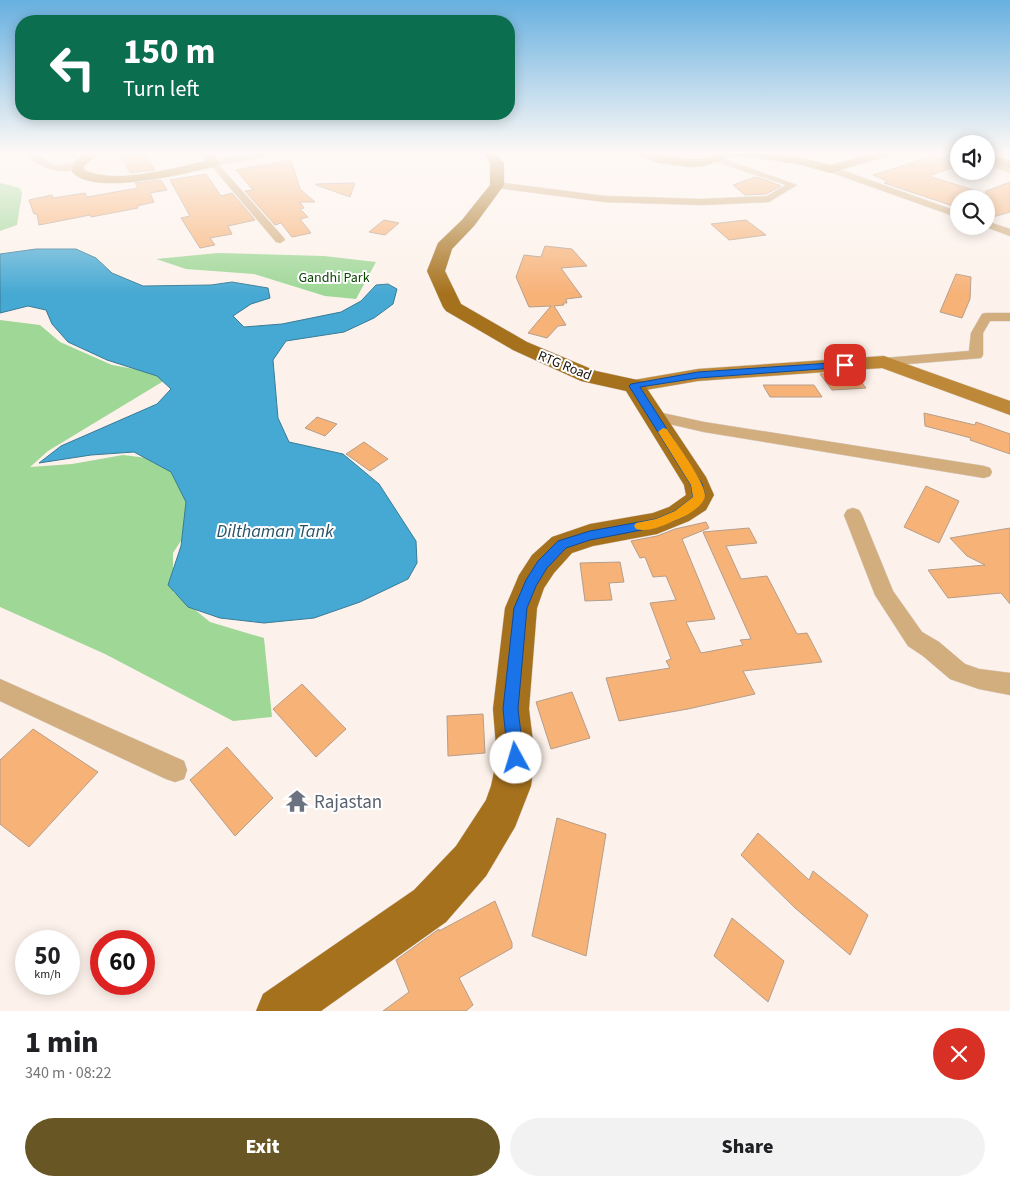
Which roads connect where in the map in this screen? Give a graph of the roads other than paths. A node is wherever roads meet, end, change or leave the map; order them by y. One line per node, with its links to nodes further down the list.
1 (246, 200): 9 (street)
2 (485, 200): 12 (main road, RTG Road)
3 (658, 200): 4 (street)
4 (743, 200)
5 (917, 200): 6 (street)
6 (950, 212)
7 (995, 227): 8 (street)
8 (1010, 233)
9 (280, 240)
10 (1010, 317): 11 (street)
11 (884, 362): 12 (main road, RTG Road); 13 (main road, RTG Road)
12 (634, 386): 14 (main road)
13 (1010, 408)
14 (653, 416): 15 (street); 20 (main road)
15 (984, 472)
16 (853, 515): 17 (street)
17 (1010, 684)
18 (0, 690): 19 (street)
19 (175, 770)
20 (280, 1011)

